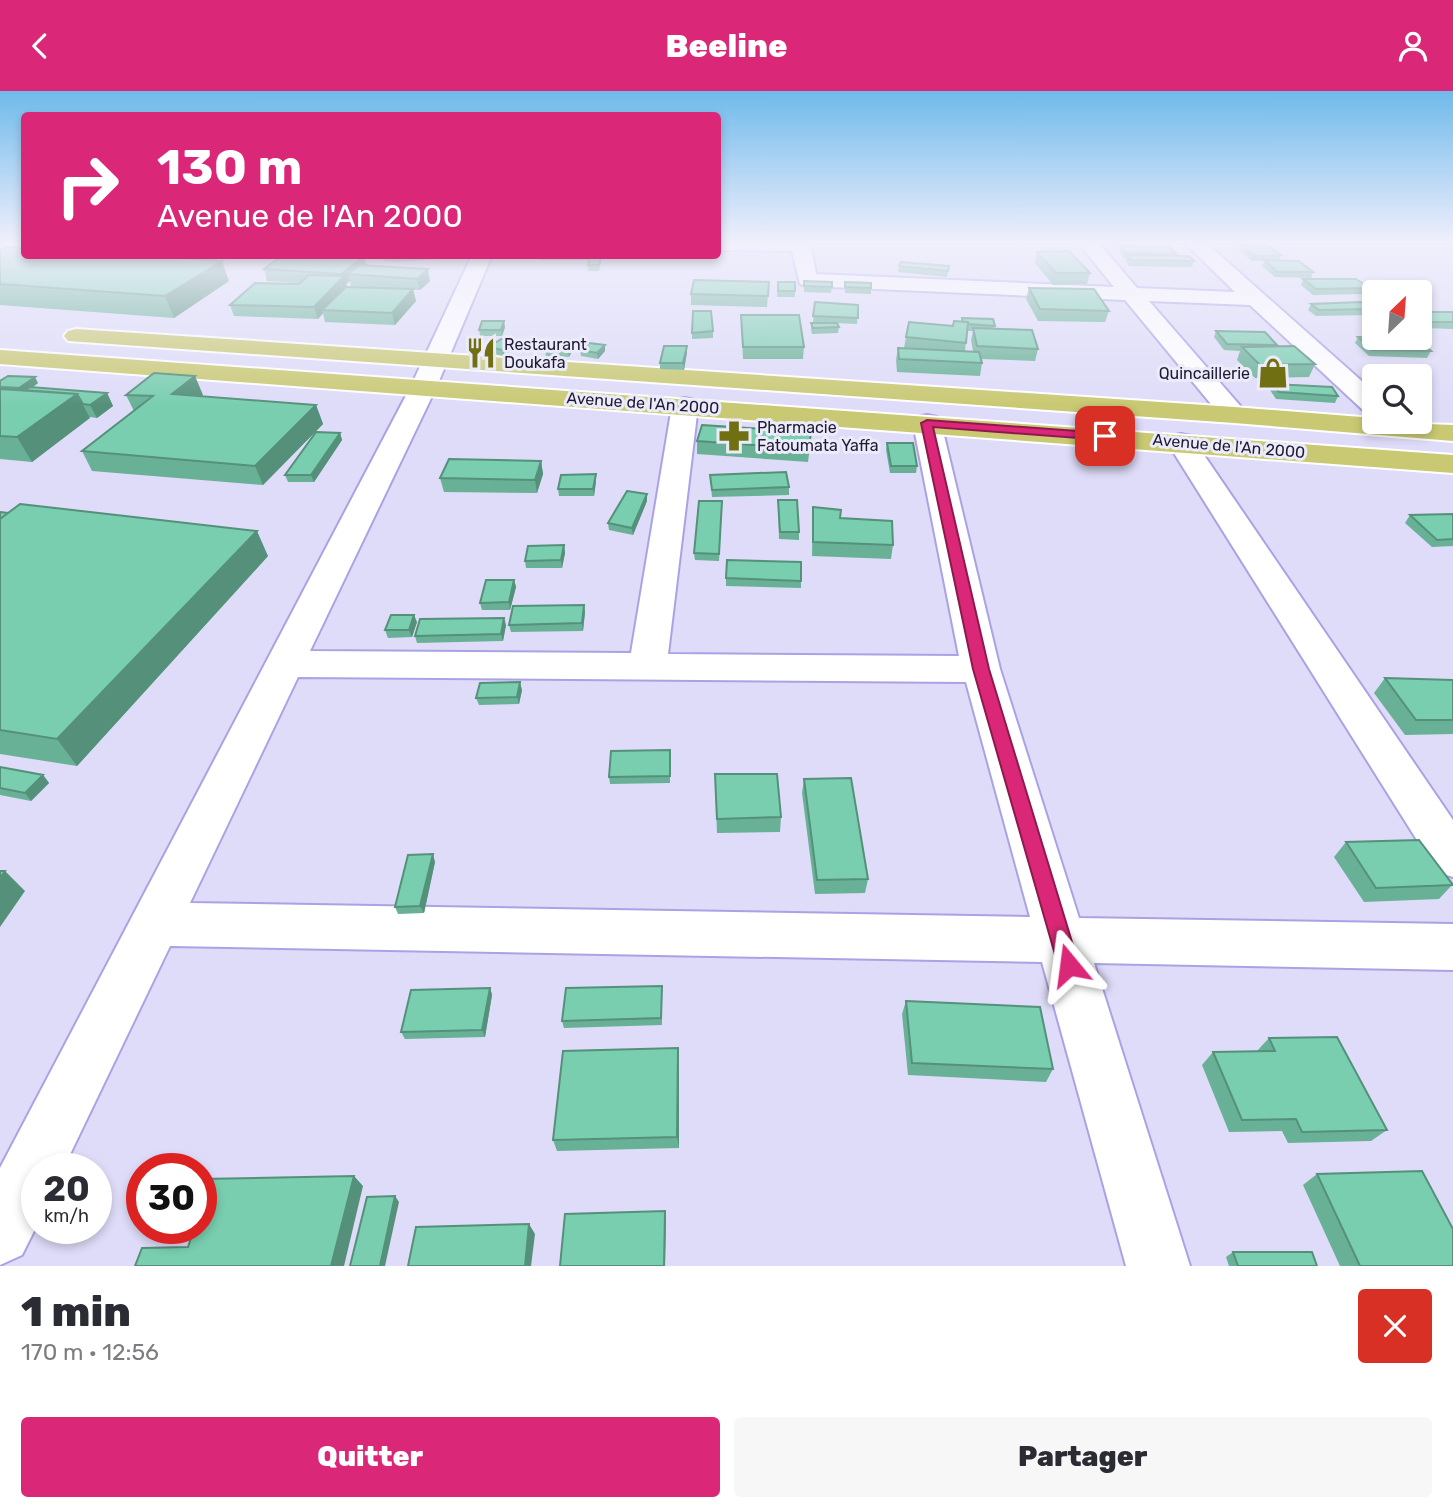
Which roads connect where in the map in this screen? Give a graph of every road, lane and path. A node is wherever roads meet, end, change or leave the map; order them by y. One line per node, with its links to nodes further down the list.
1 (464, 296): 8 (street)
2 (1133, 296): 11 (street)
3 (1177, 296): 5 (street)
4 (1253, 296): 5 (street)
5 (1256, 299): 9 (street)
6 (54, 334): 8 (main road, Avenue de l'An 2000)
7 (0, 357): 8 (main road, Avenue de l'An 2000)
8 (429, 374): 10 (main road, Avenue de l'An 2000); 11 (main road, Avenue de l'An 2000); 18 (street)
9 (1362, 395)
10 (685, 406): 12 (main road, Avenue de l'An 2000); 19 (street)
11 (1234, 415): 13 (main road, Avenue de l'An 2000)
12 (927, 423): 16 (main road, Avenue de l'An 2000); 20 (street)
13 (1362, 423)
14 (1432, 430): 15 (main road, Avenue de l'An 2000)
15 (1453, 433)
16 (1181, 442): 17 (main road, Avenue de l'An 2000); 21 (street)
17 (1451, 465)
18 (285, 664): 19 (street); 22 (street)
19 (648, 666): 20 (street)
20 (981, 669): 23 (street)
21 (1453, 857)
22 (155, 924): 23 (street); 25 (street)
23 (1061, 940): 24 (street); 26 (street)
24 (1453, 947)
25 (0, 1233)
26 (1158, 1266)

